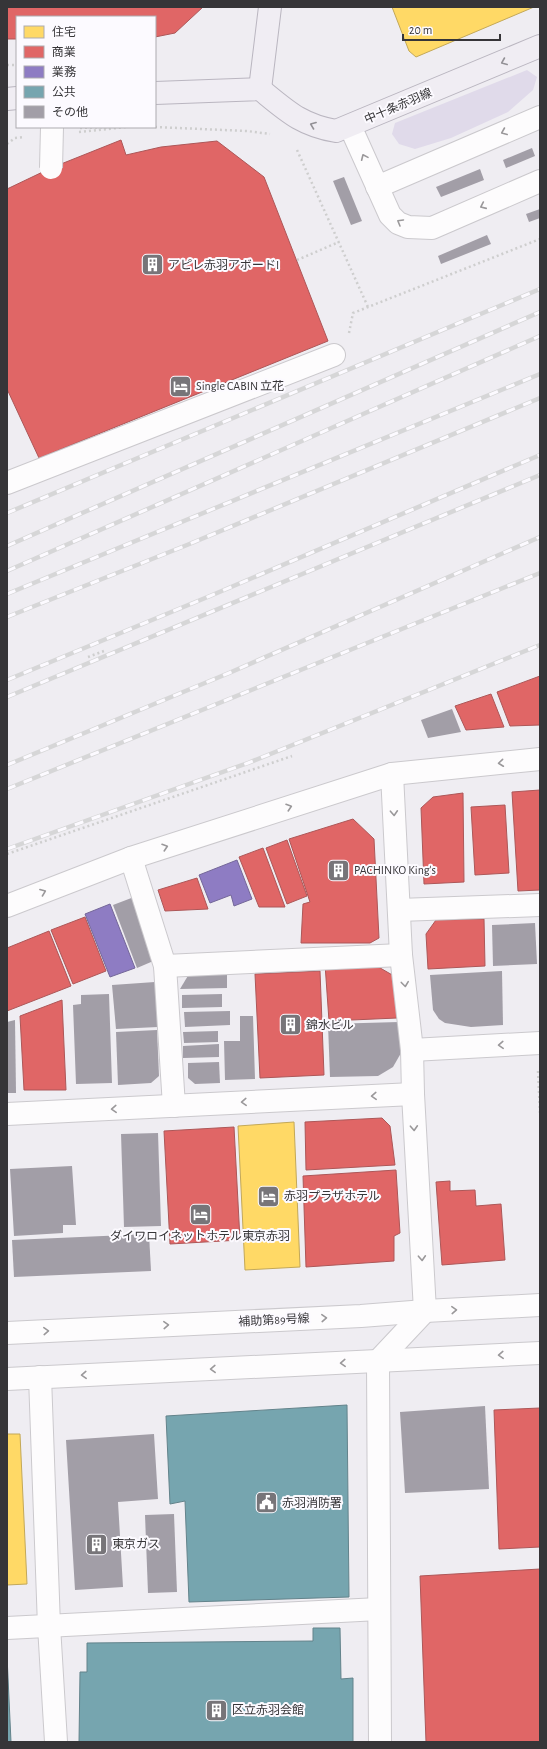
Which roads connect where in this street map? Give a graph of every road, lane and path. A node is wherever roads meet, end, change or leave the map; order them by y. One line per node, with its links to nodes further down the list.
1 (270, 7): 3 (main road)
2 (540, 46): 6 (main road, 中十条赤羽線, one-way to 6)
3 (260, 90): 4 (main road); 6 (main road, 中十条赤羽線, one-way to 3)
4 (156, 93)
5 (540, 117): 13 (street, one-way to 13)
6 (350, 126): 13 (street, one-way to 6)
7 (156, 127): 9 (path)
8 (52, 128): 11 (street, bridge)
9 (276, 135)
10 (294, 144): 15 (path)
11 (51, 168)
12 (540, 181): 13 (street, one-way to 13)
13 (377, 187)
14 (540, 239): 17 (path)
15 (339, 242): 16 (path); 17 (path)
16 (298, 260)
17 (368, 307): 18 (path)
18 (353, 313)
19 (334, 355): 20 (street)
20 (7, 483)
21 (104, 651): 22 (path)
22 (88, 657)
23 (292, 756): 26 (path)
24 (540, 759): 25 (street, one-way to 25)
25 (392, 774): 27 (street, one-way to 25); 30 (street, one-way to 30)
26 (7, 854)
27 (131, 858): 29 (street, one-way to 27); 32 (street)
28 (540, 905): 30 (street)
29 (7, 906)
30 (399, 910): 31 (street)
31 (401, 955): 32 (street); 34 (street, one-way to 34)
32 (164, 966): 36 (street)
33 (538, 1043): 34 (street, one-way to 34); 38 (path)
34 (412, 1050): 35 (street)
35 (412, 1094): 36 (street, one-way to 36); 40 (street, one-way to 40)
36 (174, 1106): 37 (street, one-way to 37)
37 (7, 1114)
38 (540, 1114)
39 (540, 1305): 40 (street, 補助第89号線, one-way to 39)
40 (425, 1311): 41 (street, 補助第89号線, one-way to 40); 43 (street)
41 (7, 1333)
42 (540, 1353): 43 (street, one-way to 43)
43 (378, 1361): 44 (street, one-way to 44); 46 (street)
44 (40, 1377): 45 (street); 47 (street)
45 (7, 1379)
46 (379, 1609): 47 (street); 50 (street)
47 (49, 1626): 48 (street); 49 (street)
48 (7, 1628)
49 (56, 1742)
50 (380, 1742)

